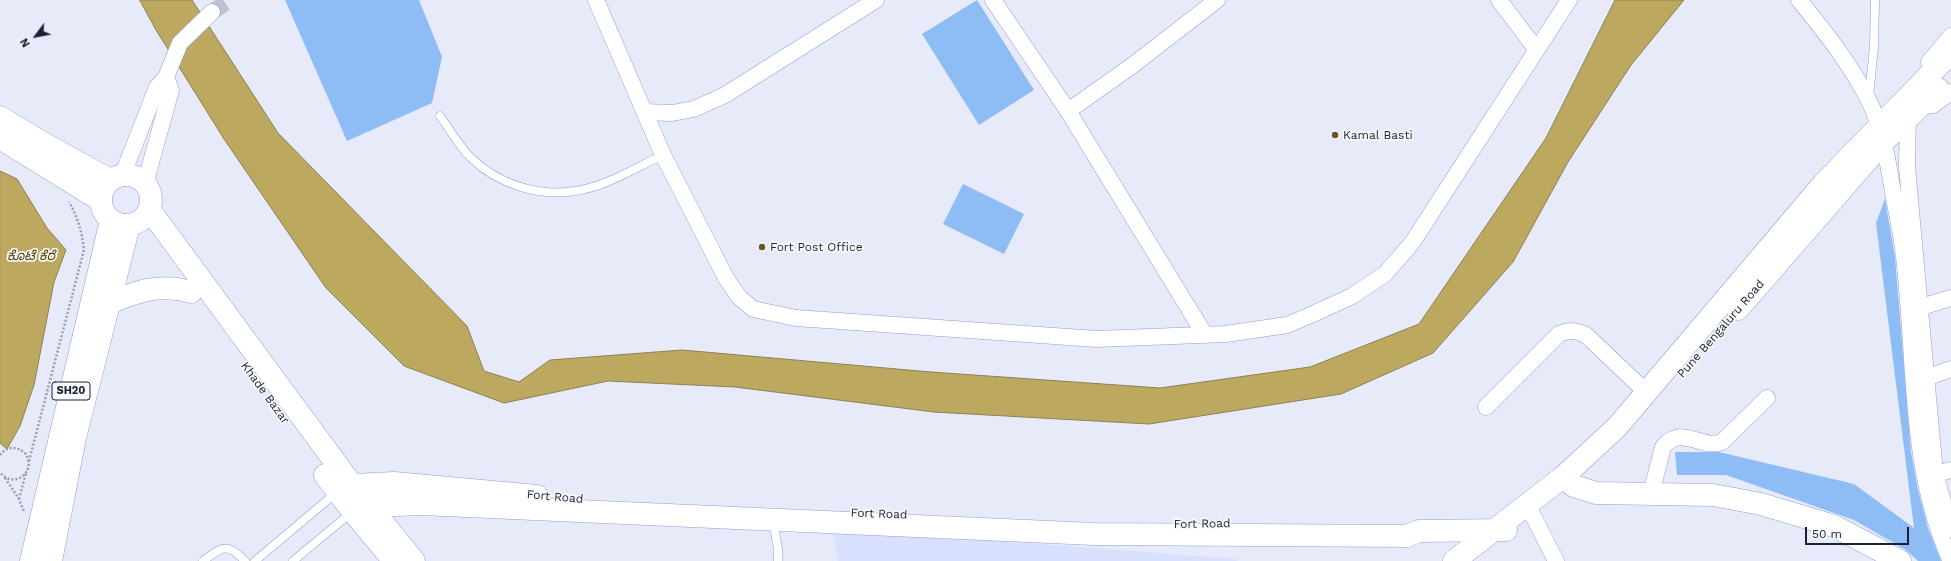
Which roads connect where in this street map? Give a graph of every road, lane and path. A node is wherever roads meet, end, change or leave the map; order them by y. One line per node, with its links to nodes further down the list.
1 (596, 0): 18 (street)
2 (876, 0): 18 (street)
3 (993, 0): 17 (street)
4 (1217, 0): 17 (street)
5 (1499, 0): 11 (street)
6 (1570, 0): 11 (street)
7 (1799, 0): 16 (street)
8 (1875, 0): 16 (lane)
9 (208, 15): 14 (street)
10 (1951, 36): 15 (street)
11 (1536, 49): 33 (street)
12 (1951, 53): 15 (main road)
13 (1951, 75): 15 (main road)
14 (166, 77): 24 (street); 25 (street)
15 (1925, 98): 21 (main road); 32 (street)
16 (1868, 99): 21 (street)
17 (1068, 111): 33 (street)
18 (644, 112): 23 (street)
19 (440, 116): 23 (lane)
20 (0, 117): 24 (main road)
21 (1882, 134): 36 (main road); 45 (main road, Pune Bengaluru Road); 68 (street)
22 (0, 138): 27 (main road)
23 (663, 155): 33 (street)
24 (116, 177): 25 (main road); 27 (main road)
25 (145, 184): 28 (main road, SH20)
26 (67, 199): 40 (path)
27 (100, 200): 28 (main road)
28 (132, 219): 29 (main road, Khade Bazar); 31 (main road, SH20); 46 (main road); 55 (main road, SH20)
29 (192, 292): 31 (main road); 46 (main road, Khade Bazar)
30 (1951, 298): 32 (street)
31 (109, 303): 56 (main road, SH20)
32 (1921, 307): 35 (street)
33 (1205, 335)
34 (1951, 369): 35 (street)
35 (1926, 378): 44 (street)
36 (1646, 392): 38 (street); 45 (main road)
37 (1767, 398): 47 (street)
38 (1486, 407)
39 (0, 455): 40 (path)
40 (29, 461): 43 (path)
41 (1951, 470): 44 (street)
42 (0, 473): 43 (path); 48 (path)
43 (26, 473): 48 (path)
44 (1935, 474): 54 (street)
45 (1569, 481): 47 (main road); 51 (main road, Pune Bengaluru Road); 53 (main road)
46 (345, 488): 49 (main road, Khade Bazar); 52 (main road, Fort Road); 59 (lane)
47 (1651, 494): 67 (main road)
48 (19, 499): 50 (path)
49 (361, 509): 52 (main road, Fort Road); 60 (lane); 61 (main road, Khade Bazar); 62 (main road)
50 (24, 513)
51 (1532, 514): 53 (main road, Pune Bengaluru Road); 66 (street)
52 (773, 516): 53 (main road, Fort Road); 63 (lane)
53 (1502, 529): 64 (main road); 65 (main road, Pune Bengaluru Road)
54 (1951, 529)
55 (31, 561)
56 (50, 561)
57 (203, 561): 58 (lane)
58 (245, 561)
59 (255, 561)
60 (293, 561)
61 (394, 561)
62 (414, 561)
63 (778, 561)
64 (1454, 561)
65 (1470, 561)
66 (1556, 561)
67 (1900, 561)
68 (1951, 561)

